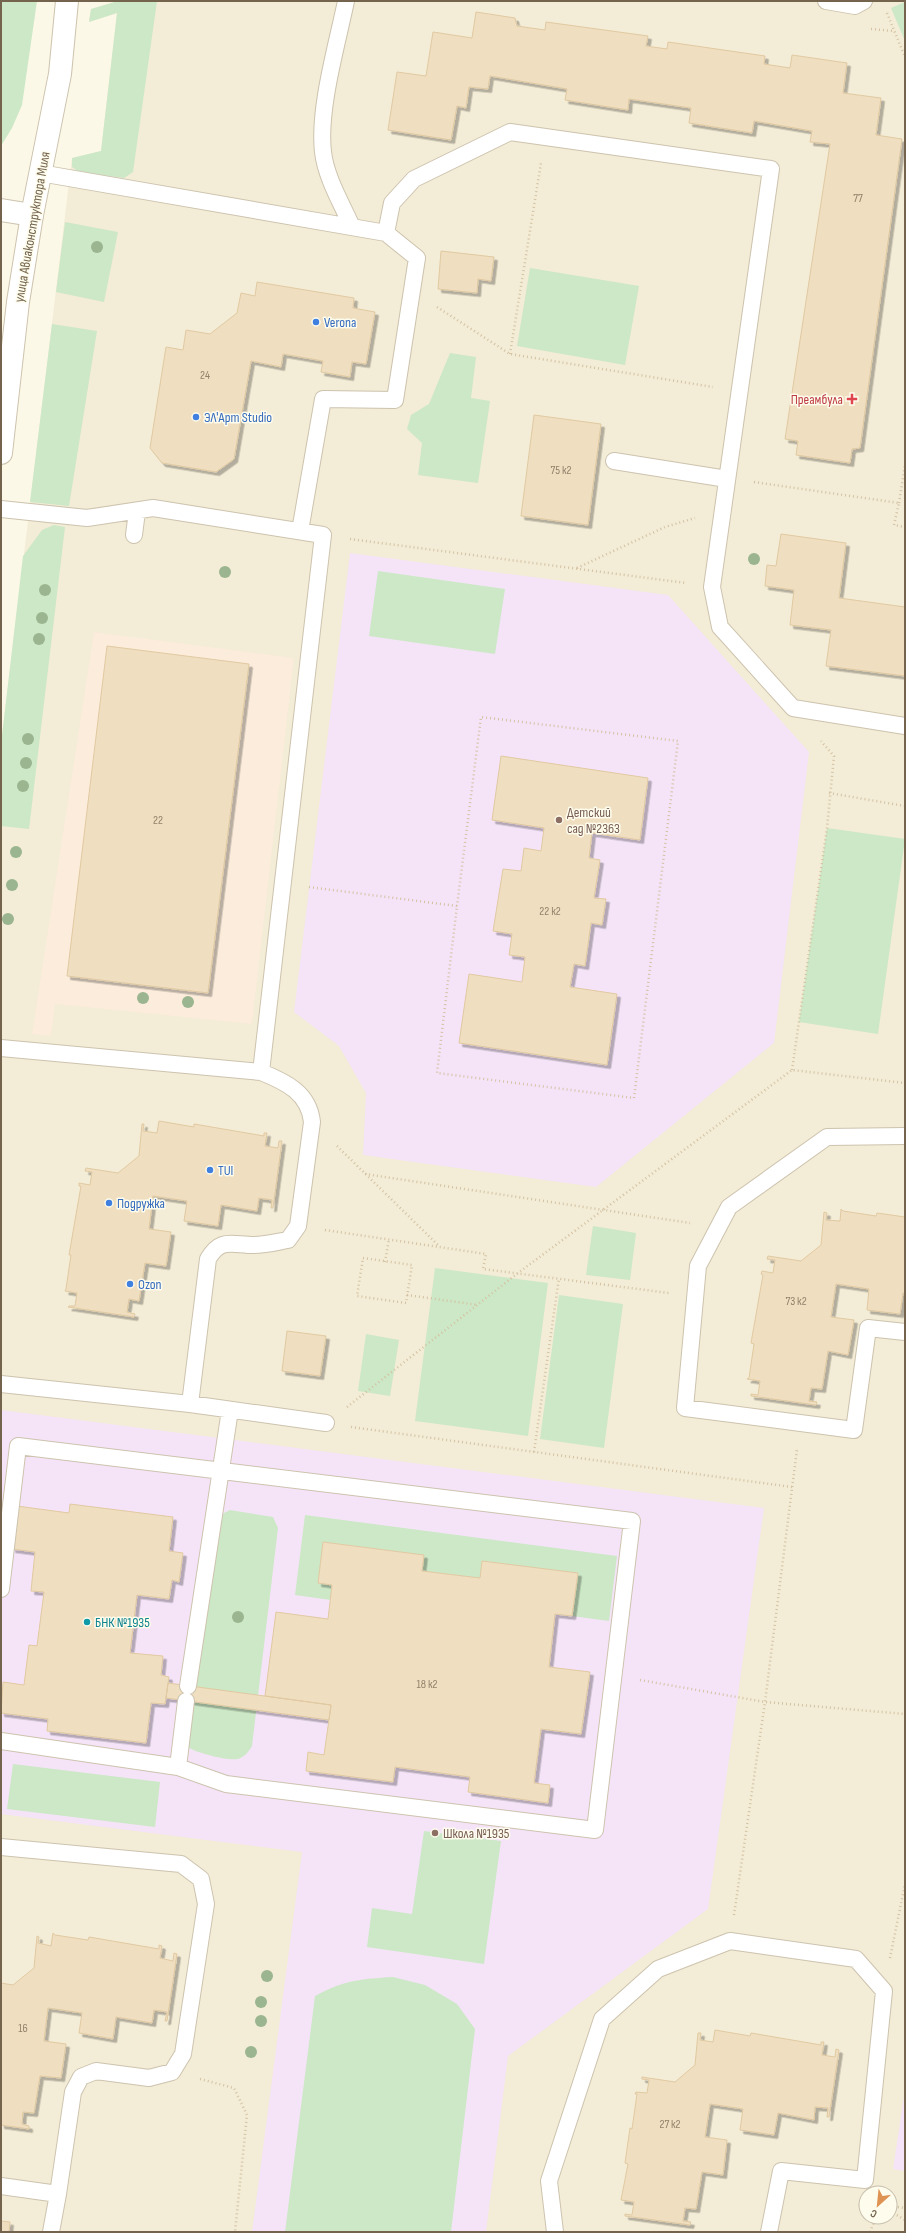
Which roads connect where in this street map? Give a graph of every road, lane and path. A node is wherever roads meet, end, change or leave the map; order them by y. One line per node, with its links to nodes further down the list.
1 (67, 1): 8 (street, улица Авиаконструктора Миля)
2 (346, 1): 11 (lane)
3 (826, 1): 4 (lane)
4 (864, 1)
5 (885, 8): 6 (path)
6 (905, 57)
7 (546, 137): 12 (lane); 14 (path); 15 (lane)
8 (40, 173): 10 (street, улица Авиаконструктора Миля); 11 (lane)
9 (1, 210): 10 (street)
10 (32, 215): 16 (street, улица Авиаконструктора Миля)
11 (352, 227): 12 (lane)
12 (386, 232): 13 (lane)
13 (412, 290): 14 (path); 26 (lane)
14 (510, 354): 15 (path)
15 (740, 391): 19 (lane)
16 (1, 453)
17 (614, 461): 19 (lane)
18 (905, 465): 21 (path)
19 (727, 479): 24 (lane)
20 (749, 482): 21 (path)
21 (899, 503): 25 (path)
22 (1, 509): 23 (lane)
23 (137, 511): 26 (lane); 27 (lane)
24 (723, 511): 29 (path); 30 (lane)
25 (905, 527)
26 (300, 531): 28 (lane)
27 (134, 535)
28 (323, 535): 29 (path); 35 (lane)
29 (576, 569): 30 (path)
30 (712, 587): 31 (lane)
31 (793, 708): 32 (lane); 33 (path)
32 (905, 726)
33 (829, 793): 34 (path); 38 (path)
34 (905, 806)
35 (283, 884): 36 (path); 39 (lane)
36 (457, 906): 36 (path)
37 (1, 1048): 39 (lane)
38 (792, 1070): 40 (path); 44 (path)
39 (262, 1072): 41 (lane)
40 (905, 1082)
41 (312, 1122): 43 (path); 45 (lane)
42 (905, 1136): 46 (lane)
43 (365, 1174): 44 (path); 48 (path)
44 (605, 1210): 46 (path); 50 (path)
45 (298, 1226): 47 (path); 57 (lane)
46 (718, 1227): 53 (lane)
47 (388, 1239): 48 (path); 49 (path)
48 (439, 1247): 50 (path)
49 (385, 1262): 52 (path); 52 (path)
50 (518, 1273): 51 (path); 54 (path)
51 (559, 1278): 53 (path); 61 (path)
52 (407, 1295): 54 (path)
53 (695, 1296): 59 (lane)
54 (478, 1305): 60 (path)
55 (905, 1332): 59 (lane)
56 (1, 1384): 57 (lane)
57 (190, 1404): 58 (lane)
58 (230, 1410): 60 (lane); 62 (lane)
59 (800, 1422): 63 (path)
60 (326, 1423): 61 (path)
61 (534, 1452): 63 (path)
62 (220, 1471): 64 (lane); 65 (lane); 69 (lane)
63 (792, 1487): 66 (path)
64 (1, 1589)
65 (613, 1676): 66 (path); 69 (lane)
66 (765, 1702): 67 (path); 72 (path)
67 (905, 1714)
68 (1, 1741): 69 (lane)
69 (178, 1767)
70 (1, 1847): 74 (lane)
71 (905, 1884): 73 (path)
72 (730, 1941): 73 (lane); 79 (lane)
73 (884, 1991): 80 (lane)
74 (172, 2072): 76 (lane); 78 (path)
75 (1, 2186): 76 (lane)
76 (58, 2194): 77 (lane)
77 (51, 2232)
78 (235, 2232)
79 (555, 2232)
80 (770, 2232)

